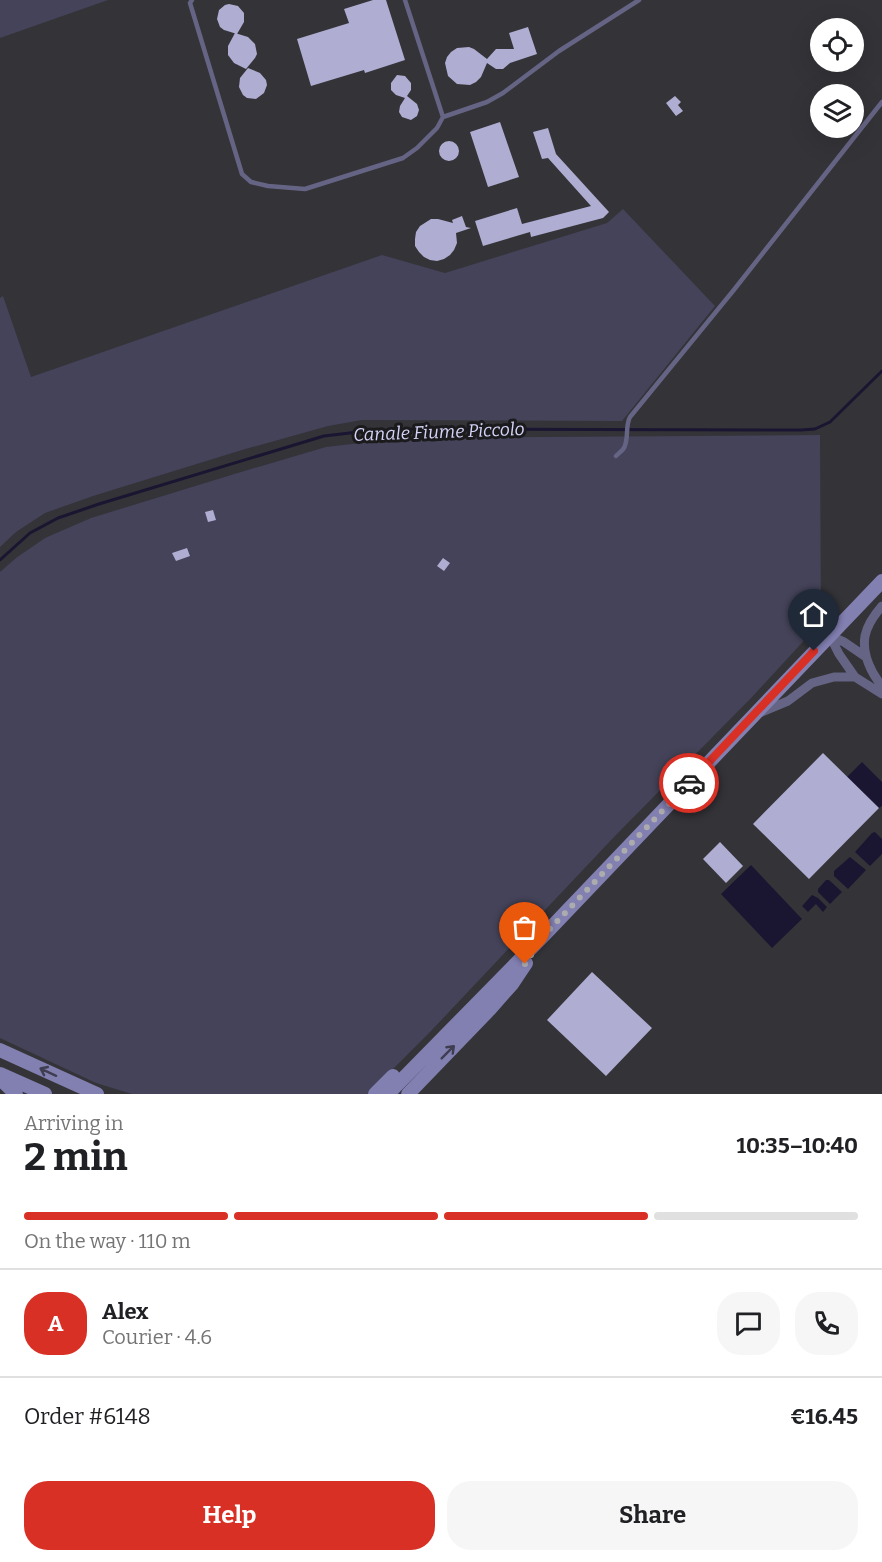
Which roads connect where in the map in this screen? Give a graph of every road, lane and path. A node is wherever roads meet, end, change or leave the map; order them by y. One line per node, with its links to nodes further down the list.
1 (192, 0): 5 (lane)
2 (405, 0): 5 (lane)
3 (639, 0): 5 (lane)
4 (882, 102): 6 (lane)
5 (443, 117)
6 (616, 456)
7 (882, 581): 9 (main road)
8 (882, 606): 10 (street)
9 (830, 636): 10 (street); 11 (street); 14 (main road)
10 (866, 657): 12 (street)
11 (855, 677): 13 (street); 14 (street)
12 (882, 686)
13 (882, 694)
14 (754, 715): 15 (main road)
15 (545, 934): 22 (main road); 23 (main road); 24 (main road, one-way to 15)
16 (0, 1050): 21 (main road, one-way to 16)
17 (0, 1074): 20 (main road)
18 (0, 1079): 19 (main road)
19 (16, 1094)
20 (45, 1094)
21 (97, 1094)
22 (375, 1094)
23 (388, 1094)
24 (408, 1094)

